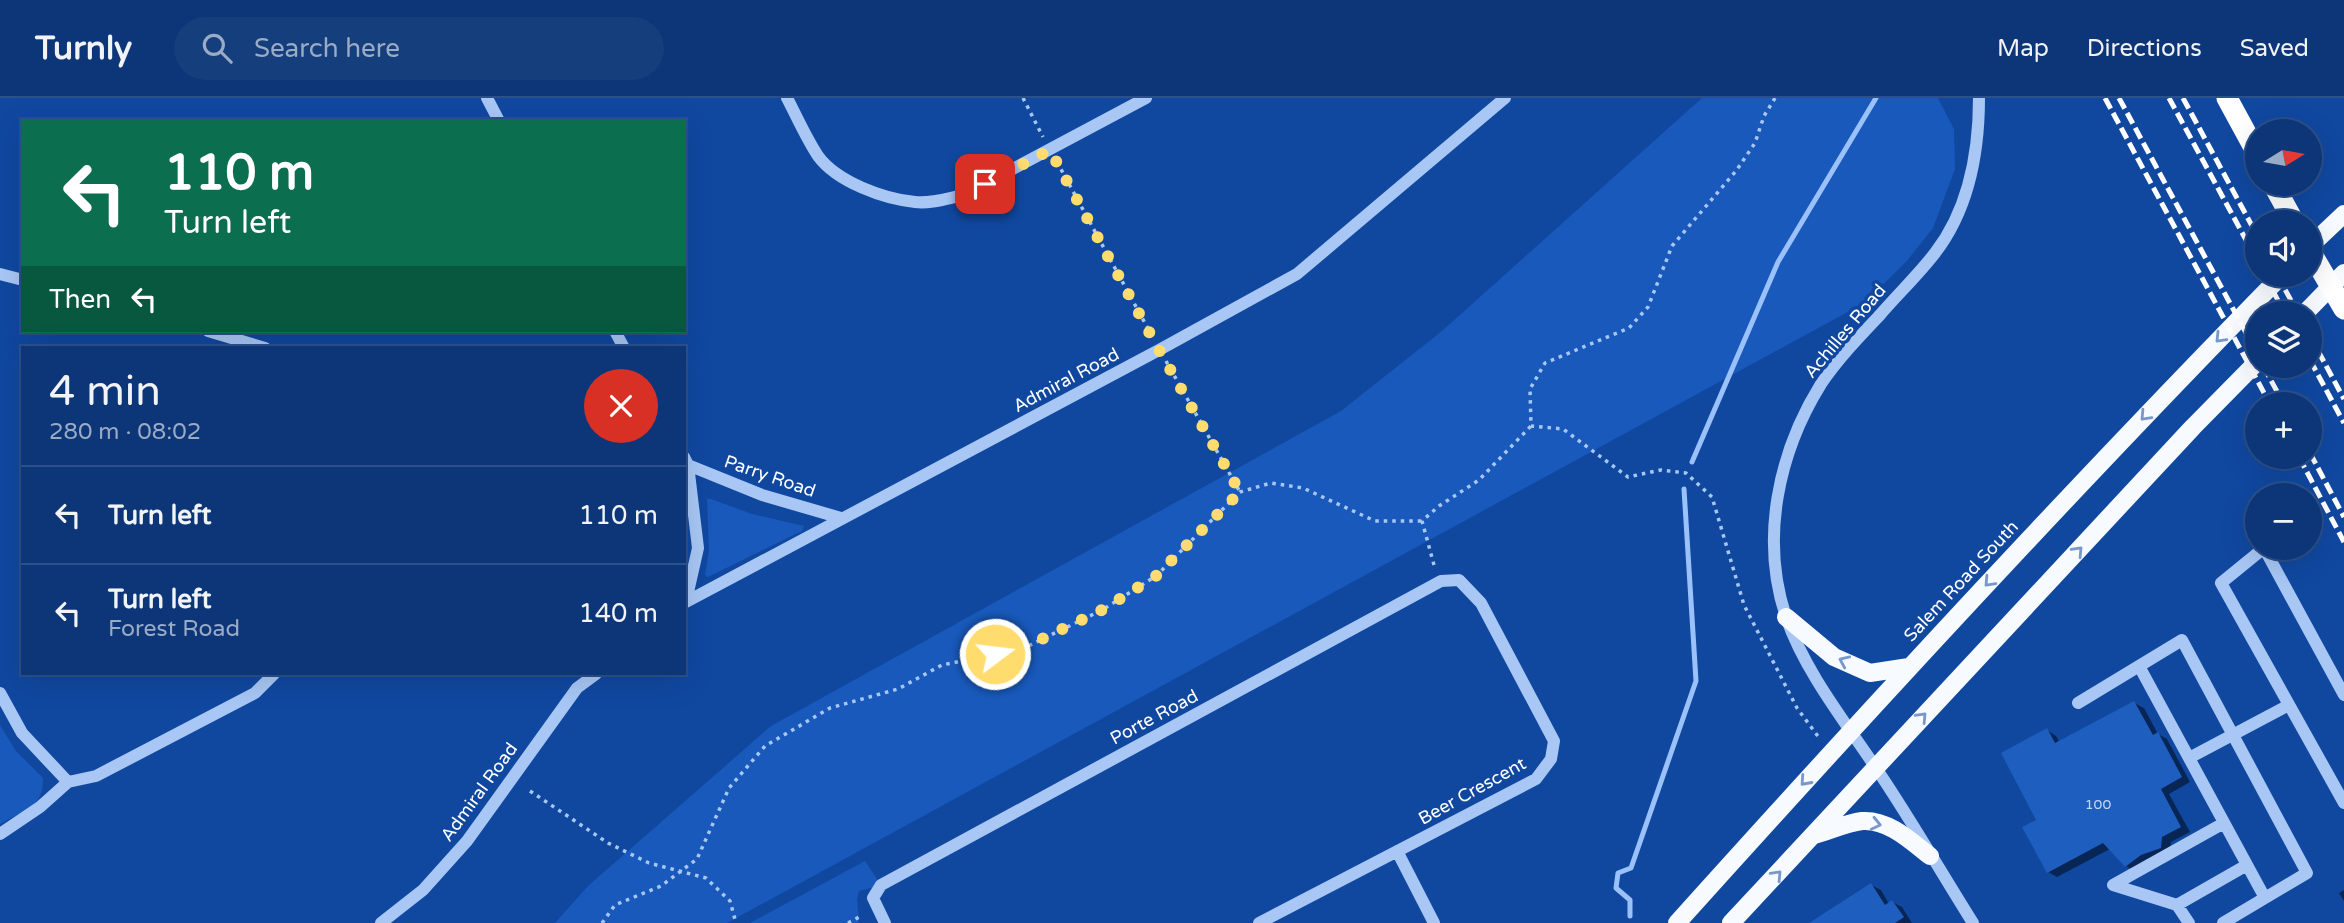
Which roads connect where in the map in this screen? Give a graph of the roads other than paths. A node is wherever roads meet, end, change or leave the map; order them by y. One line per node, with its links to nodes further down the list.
1 (487, 98): 7 (street)
2 (787, 98): 3 (street)
3 (1146, 98)
4 (1505, 98): 22 (street, Admiral Road)
5 (1979, 98): 26 (street, Achilles Road)
6 (2227, 98): 8 (highway)
7 (498, 119)
8 (2245, 131)
9 (2344, 214): 10 (main road)
10 (2322, 236)
11 (2322, 261): 14 (highway)
12 (0, 274): 13 (street)
13 (21, 279)
14 (2338, 279): 16 (main road); 17 (highway)
15 (2270, 287): 28 (main road, Salem Road South, one-way to 28)
16 (2317, 301)
17 (2344, 309)
18 (215, 333): 19 (street)
19 (258, 346)
20 (2245, 374): 38 (main road, one-way to 20)
21 (686, 461): 22 (street, Parry Road); 24 (street, Parry Road)
22 (841, 518): 25 (street, Admiral Road)
23 (1459, 580): 44 (street, Beer Crescent); 51 (street, Porte Road)
24 (686, 598)
25 (686, 601)
26 (1786, 617): 28 (main road, one-way to 26); 35 (street, Achilles Road)
27 (2139, 666): 33 (street); 36 (street); 37 (street)
28 (1909, 667): 35 (main road, Salem Road South)
29 (273, 675): 39 (street)
30 (595, 675): 50 (street, Admiral Road)
31 (0, 693): 39 (street)
32 (2344, 695): 34 (street)
33 (2078, 703)
34 (2289, 705): 36 (street); 40 (street)
35 (1850, 730): 38 (street, Achilles Road); 54 (main road, Salem Road South, one-way to 54)
36 (2232, 735): 37 (street); 47 (street)
37 (2189, 758): 41 (street)
38 (1876, 767): 43 (main road); 45 (street, Achilles Road)
39 (68, 782): 42 (street)
40 (2344, 803)
41 (2224, 823): 46 (street); 48 (street)
42 (0, 834)
43 (1814, 835): 45 (main road, one-way to 45); 49 (main road, one-way to 43)
44 (1397, 851): 52 (street, Beer Crescent); 53 (street)
45 (1930, 856): 55 (street, Achilles Road)
46 (2247, 864): 47 (street); 48 (street)
47 (2265, 898): 57 (street)
48 (2177, 905): 56 (street)
49 (1740, 920)
50 (381, 923)
51 (885, 923)
52 (1259, 923)
53 (1434, 923)
54 (1677, 923)
55 (1973, 923)
56 (2189, 923)
57 (2223, 923)

